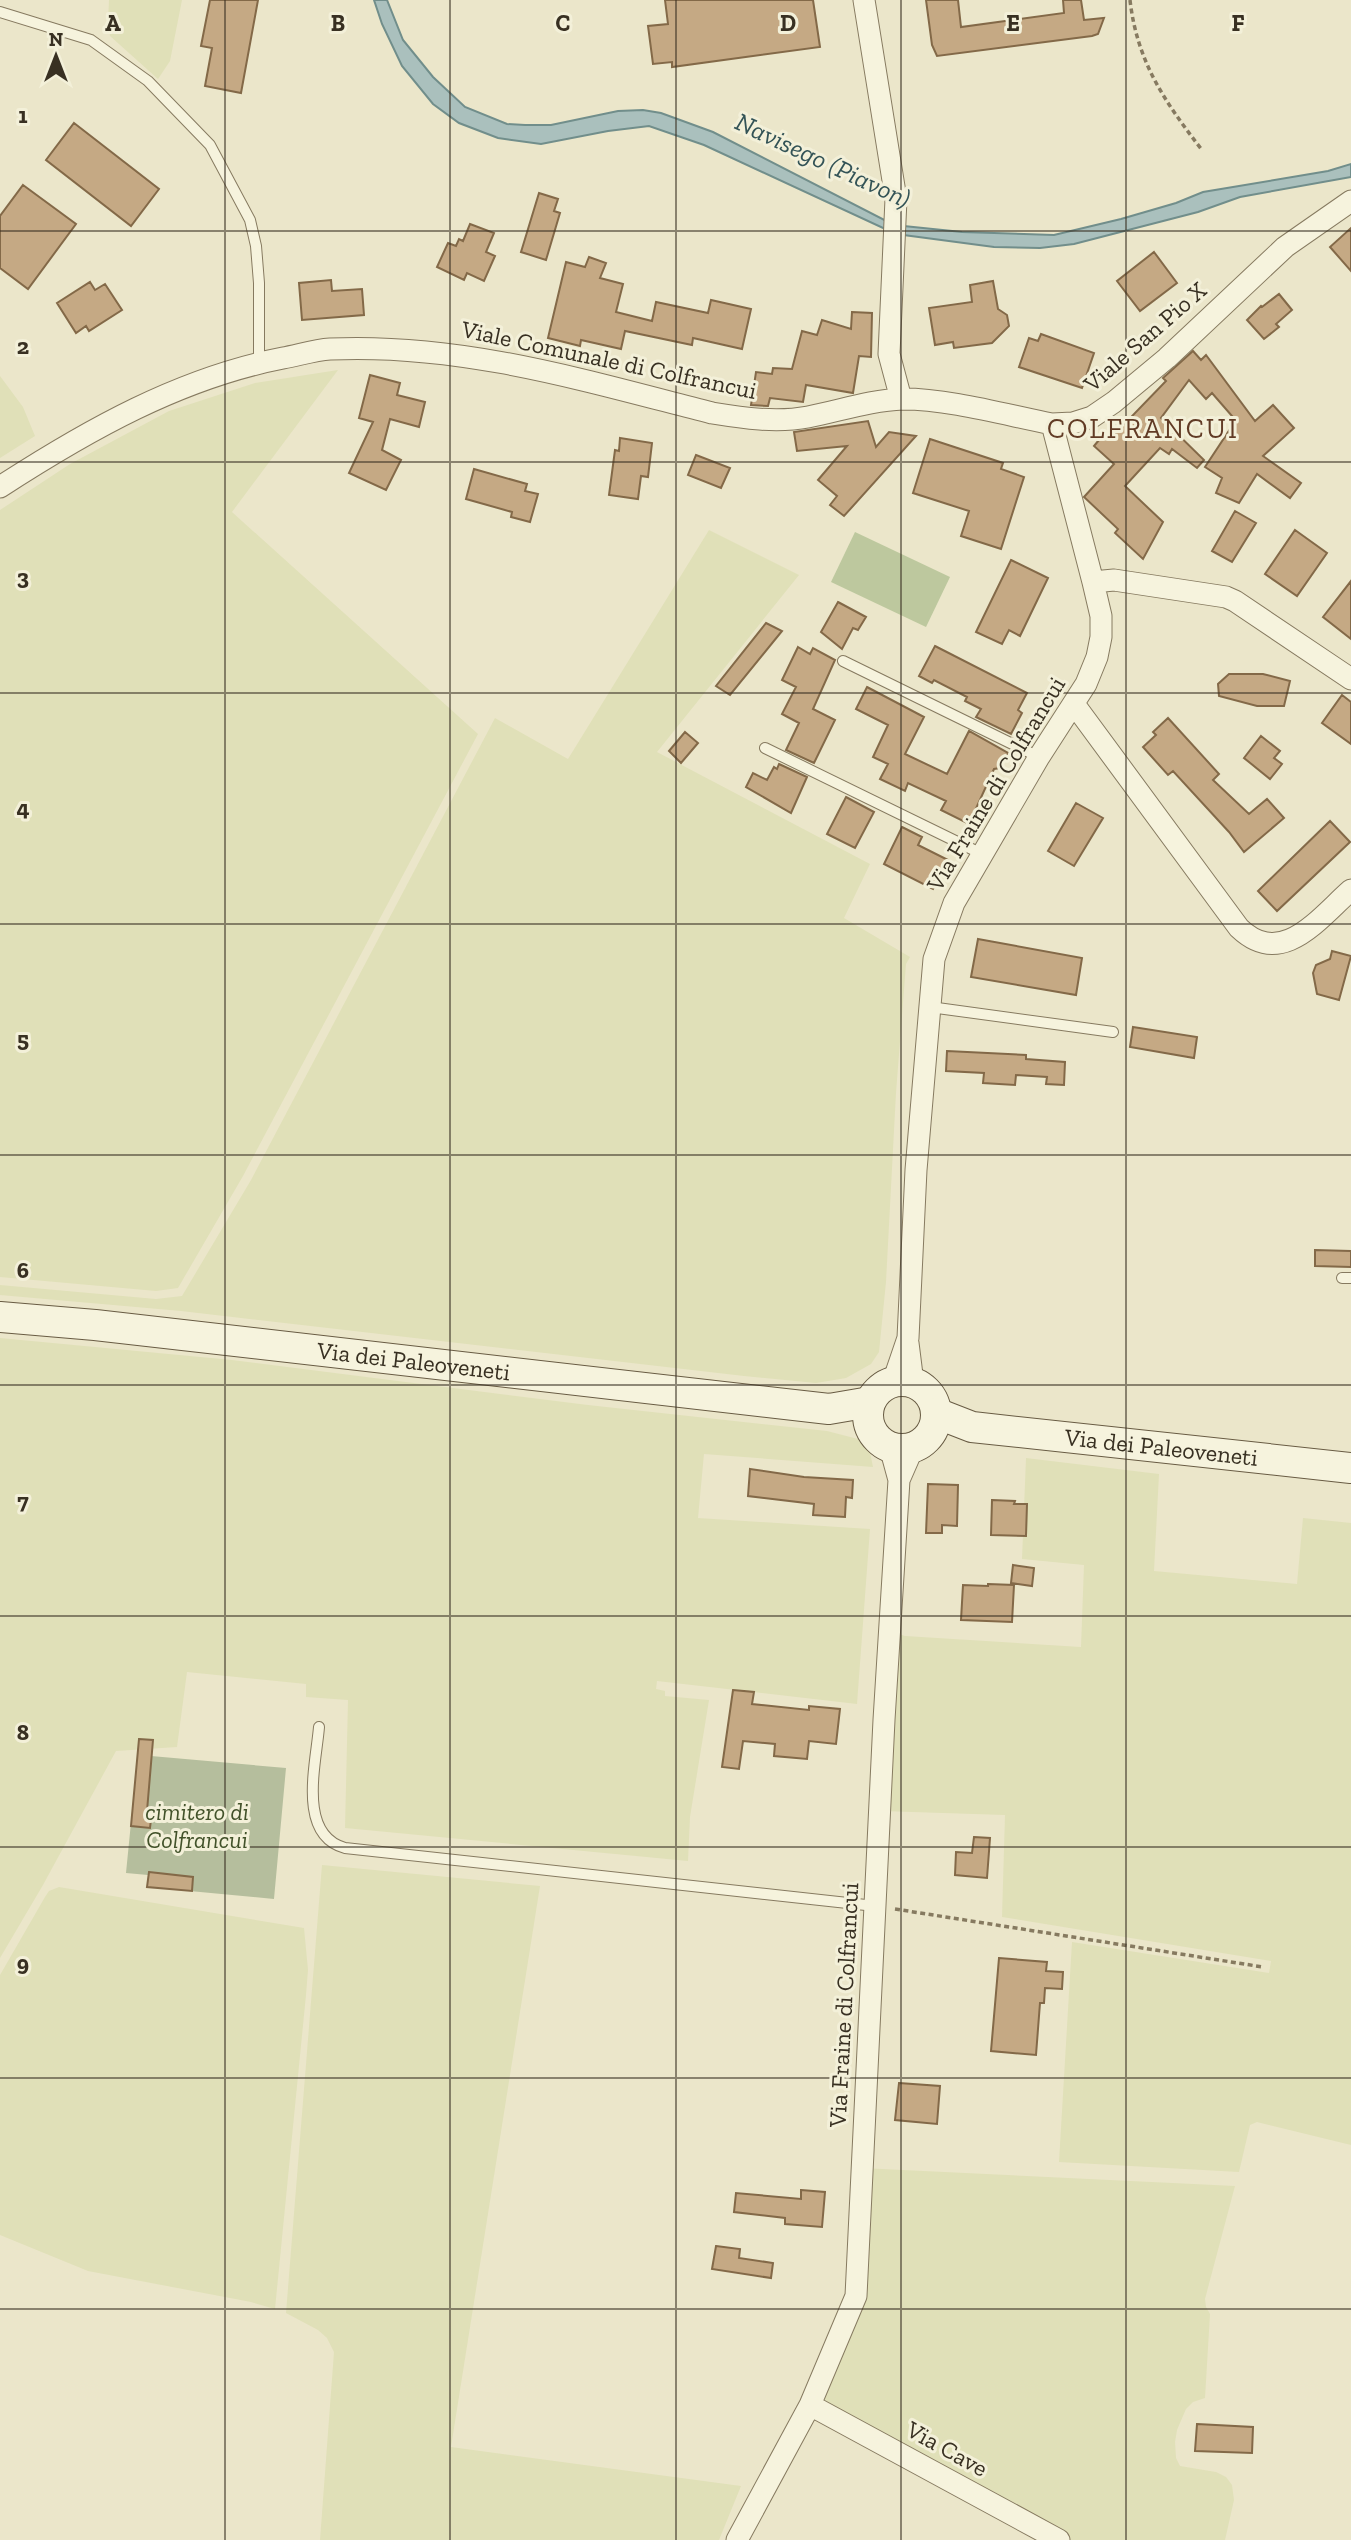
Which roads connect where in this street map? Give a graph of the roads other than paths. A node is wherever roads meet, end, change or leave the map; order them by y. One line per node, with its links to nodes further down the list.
1 (864, 0): 5 (street)
2 (0, 12): 4 (lane)
3 (1351, 201): 6 (street, Viale San Pio X)
4 (258, 363): 5 (street, Viale Comunale di Colfrancui); 7 (street, Viale Comunale di Colfrancui)
5 (901, 399): 6 (street, Viale San Pio X)
6 (1052, 424): 8 (street, Via Fraine di Colfrancui)
7 (0, 487)
8 (1093, 582): 10 (street); 11 (street, Via Fraine di Colfrancui)
9 (842, 662): 13 (lane)
10 (1351, 679)
11 (1074, 704): 13 (street, Via Fraine di Colfrancui); 15 (street)
12 (765, 748): 14 (lane)
13 (1039, 757): 14 (street, Via Fraine di Colfrancui)
14 (982, 854): 16 (street, Via Fraine di Colfrancui)
15 (1351, 890)
16 (929, 1007): 17 (lane); 19 (street, Via Fraine di Colfrancui)
17 (1113, 1032)
18 (0, 1317): 20 (main road, Via dei Paleoveneti)
19 (903, 1382): 20 (main road); 21 (main road)
20 (869, 1413): 21 (main road, Via dei Paleoveneti)
21 (917, 1435): 22 (main road, Via dei Paleoveneti); 24 (street, Via Fraine di Colfrancui)
22 (1351, 1468)
23 (319, 1727): 24 (lane)
24 (875, 1906): 25 (street, Via Fraine di Colfrancui)
25 (810, 2404): 26 (street, Via Fraine di Colfrancui); 27 (street, Via Cave)
26 (737, 2540)
27 (1059, 2540)

